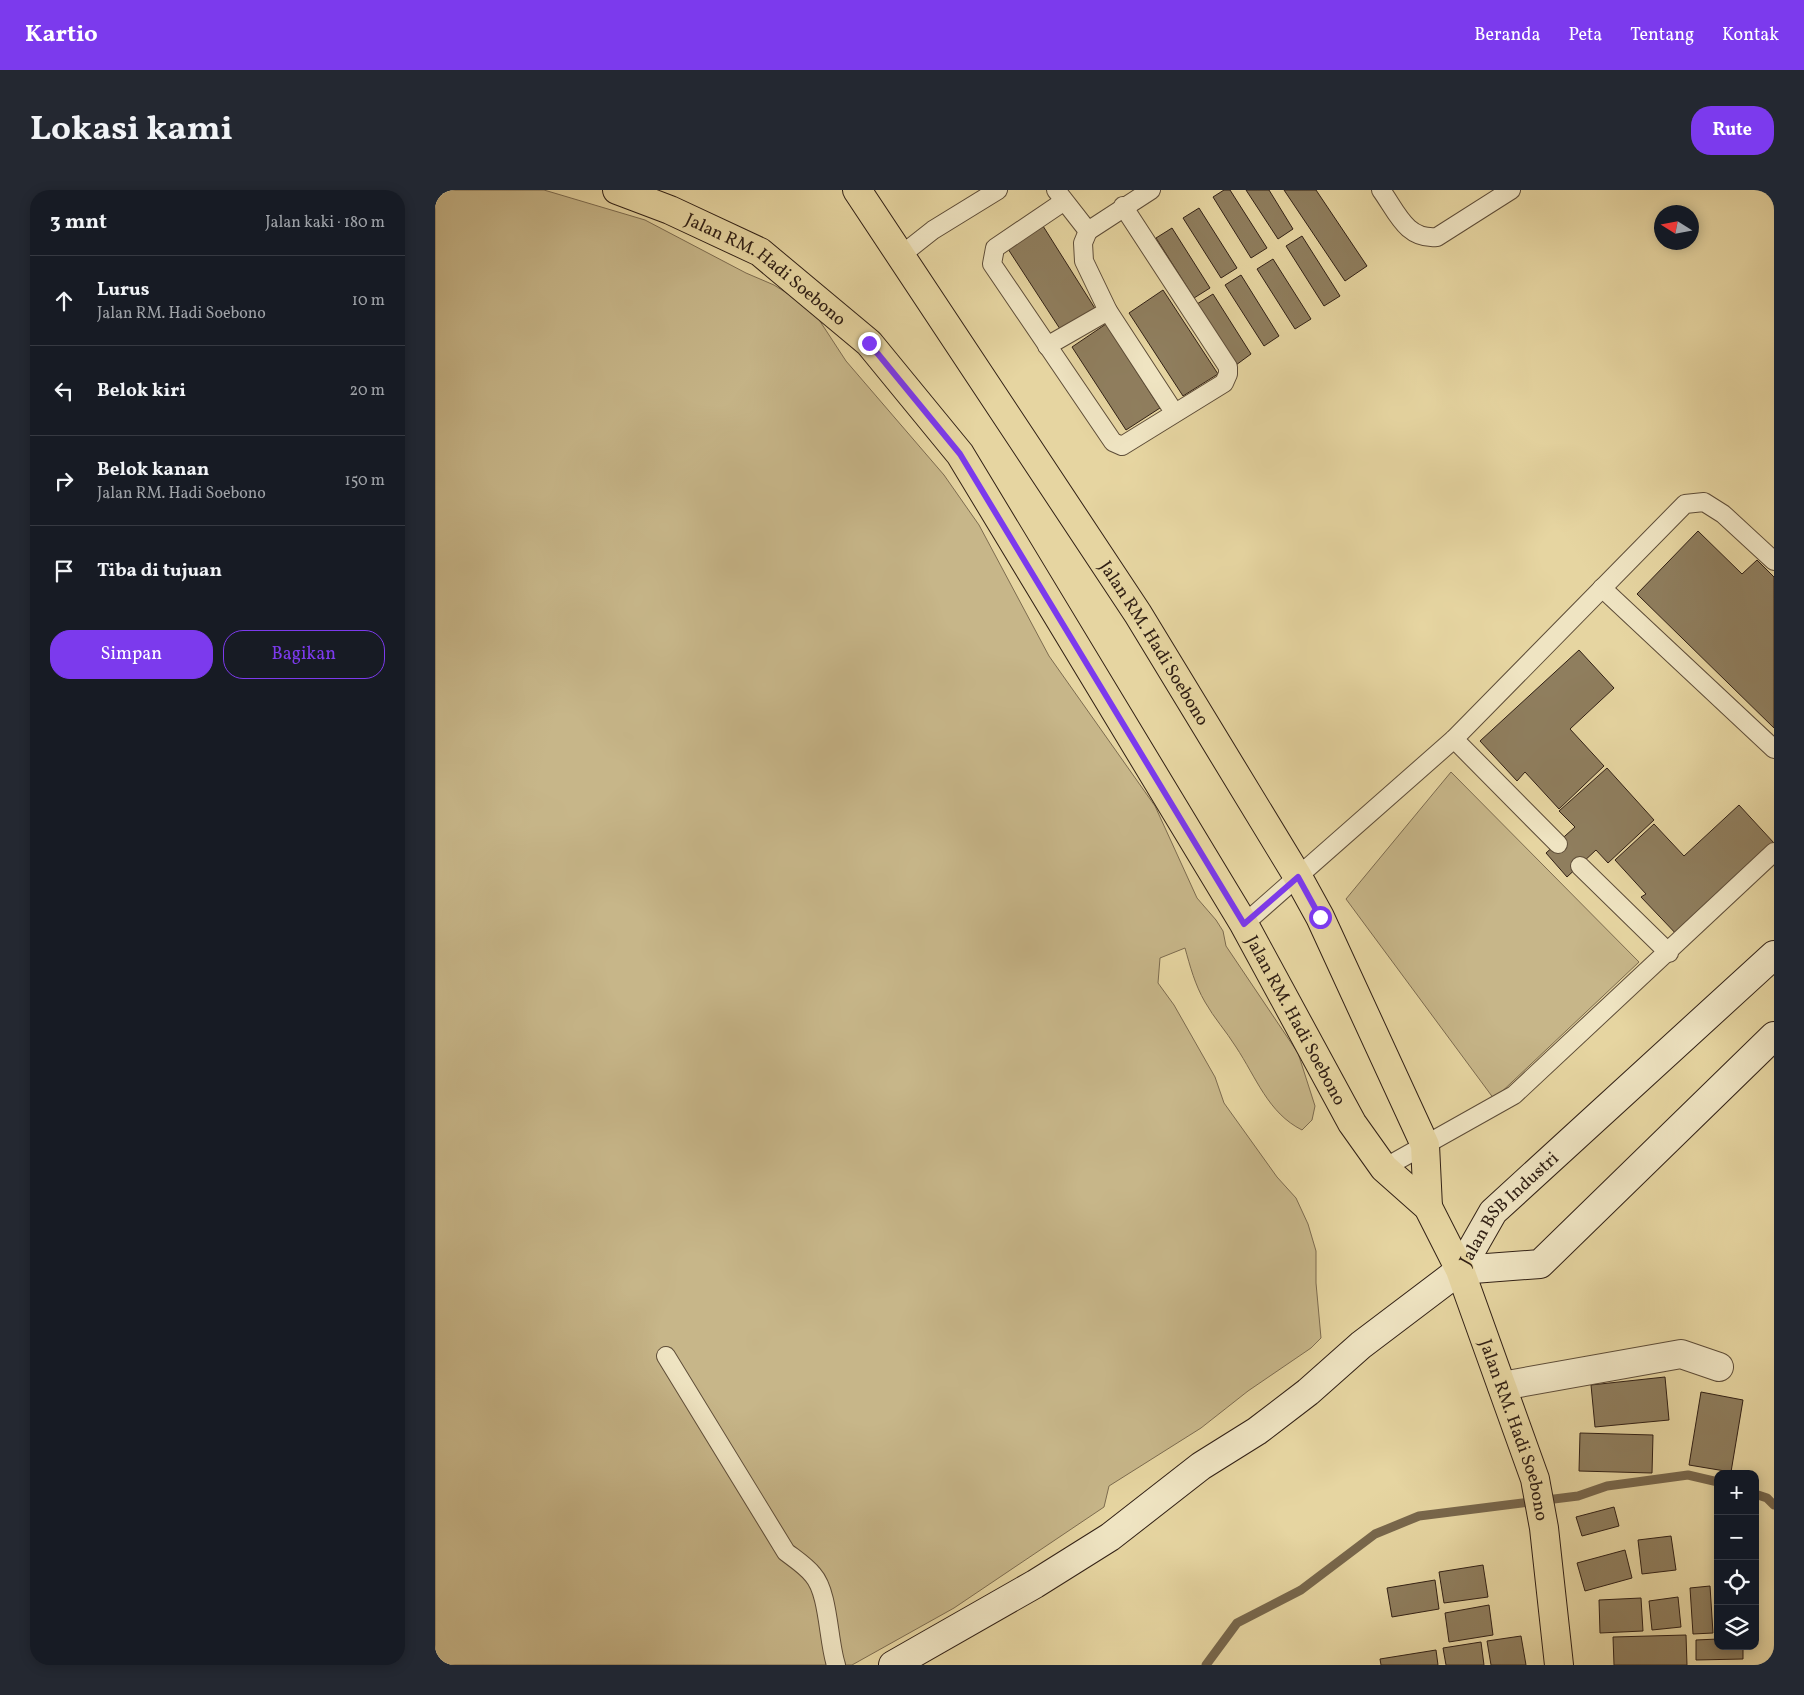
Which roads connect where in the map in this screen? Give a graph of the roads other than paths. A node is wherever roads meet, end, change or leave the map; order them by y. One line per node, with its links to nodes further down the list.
1 (617, 190): 22 (main road, Jalan RM. Hadi Soebono)
2 (857, 190): 10 (main road, Jalan RM. Hadi Soebono)
3 (998, 190): 10 (lane)
4 (1151, 190): 8 (lane)
5 (1381, 190): 6 (lane)
6 (1511, 190)
7 (1059, 196): 9 (lane); 12 (lane)
8 (1123, 206): 9 (lane); 13 (lane)
9 (1088, 231): 11 (lane)
10 (900, 256): 21 (main road, Jalan RM. Hadi Soebono)
11 (1108, 311): 12 (lane); 13 (lane)
12 (1047, 346): 13 (lane)
13 (1174, 412)
14 (1774, 561): 15 (lane)
15 (1602, 588): 16 (lane); 17 (lane)
16 (1454, 739): 18 (lane); 21 (lane)
17 (1774, 749)
18 (1558, 844)
19 (1774, 852): 23 (lane)
20 (1580, 866): 23 (lane)
21 (1298, 877): 22 (lane); 26 (main road, Jalan RM. Hadi Soebono)
22 (1244, 924): 27 (main road, Jalan RM. Hadi Soebono)
23 (1669, 953): 26 (lane)
24 (1774, 955): 29 (street, Jalan BSB Industri)
25 (1774, 1036): 29 (street, Jalan BSB Industri)
26 (1425, 1145): 27 (lane); 28 (main road, Jalan RM. Hadi Soebono)
27 (1383, 1168): 28 (main road, Jalan RM. Hadi Soebono)
28 (1428, 1207): 29 (main road, Jalan RM. Hadi Soebono)
29 (1460, 1270): 32 (main road, Jalan RM. Hadi Soebono); 34 (street)
30 (666, 1356): 33 (lane)
31 (1719, 1367): 32 (street)
32 (1502, 1386): 35 (main road, Jalan RM. Hadi Soebono)
33 (836, 1665)
34 (893, 1665)
35 (1559, 1665)

